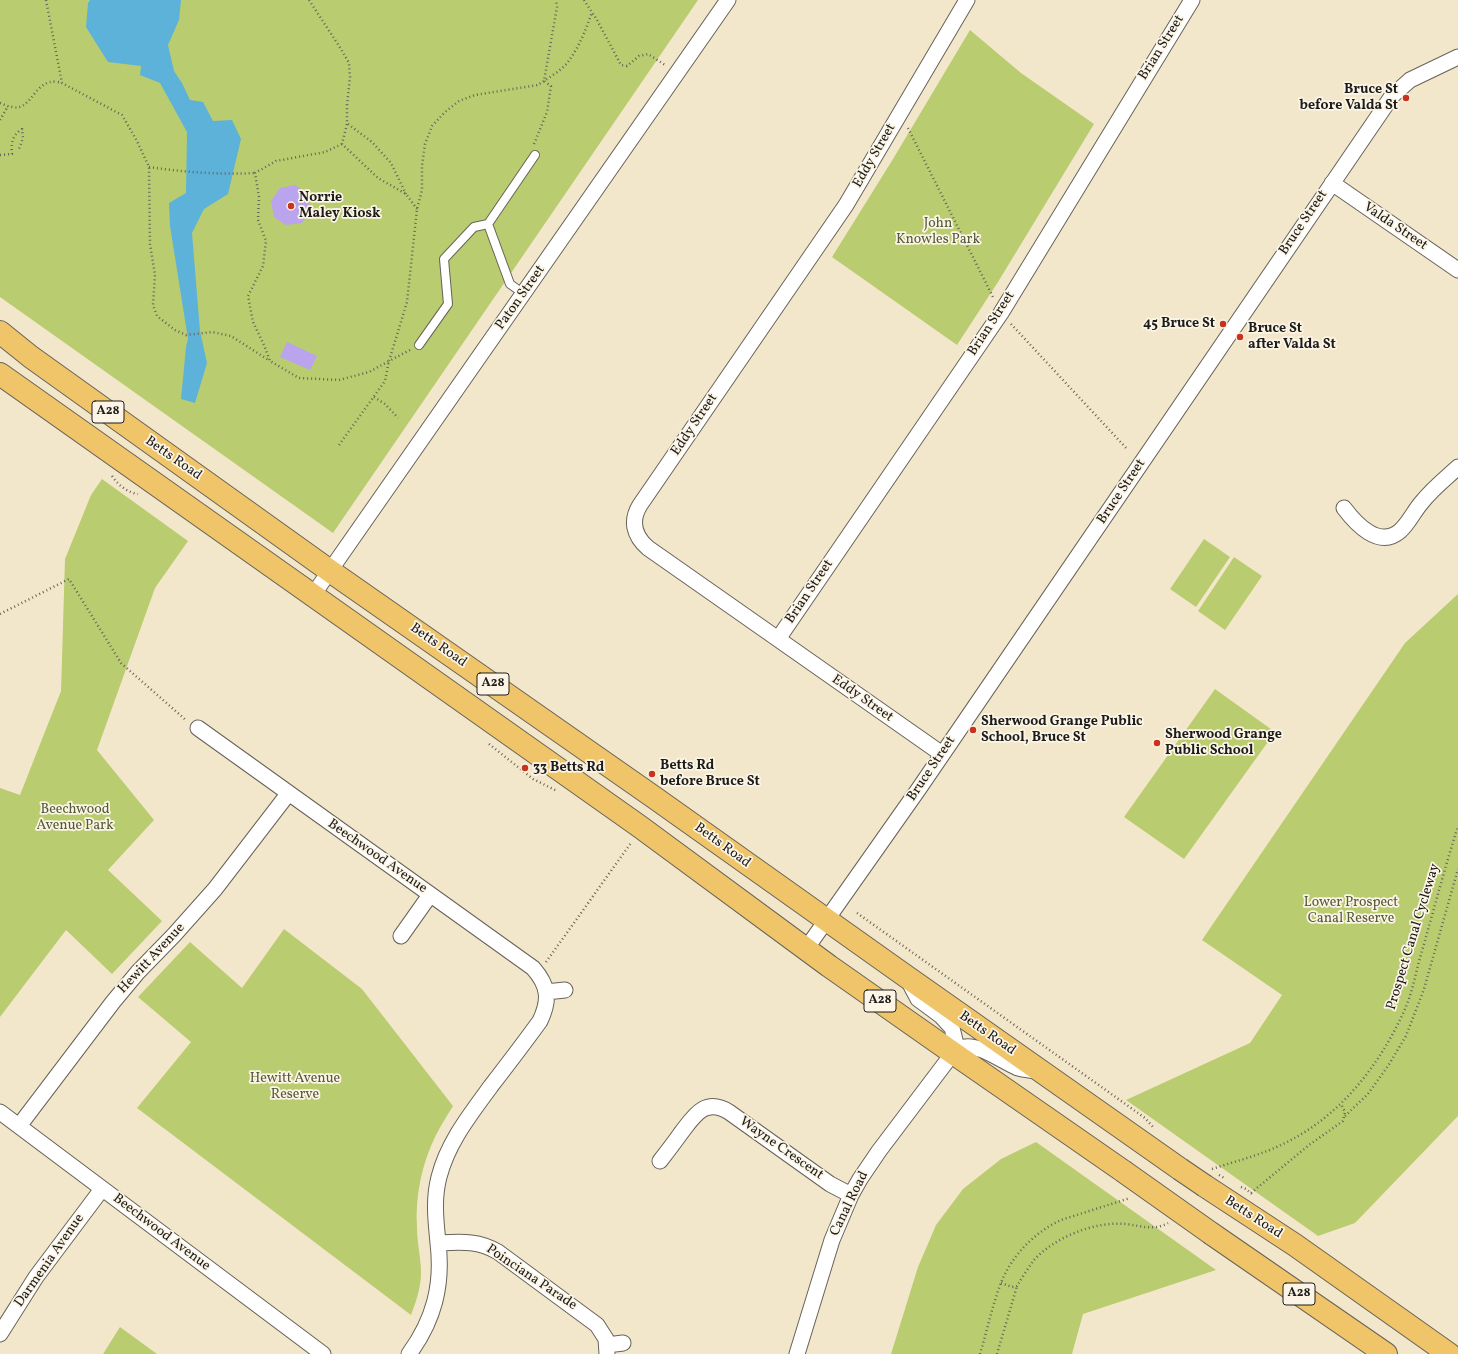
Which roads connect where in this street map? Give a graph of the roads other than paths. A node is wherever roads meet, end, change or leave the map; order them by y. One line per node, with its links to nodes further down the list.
1 (728, 0): 9 (street, Paton Street)
2 (967, 0): 17 (street, Eddy Street)
3 (1192, 0): 17 (street, Brian Street)
4 (1458, 57): 6 (street, Bruce Street)
5 (535, 155): 7 (lane)
6 (1332, 183): 8 (street, Valda Street); 19 (street, Bruce Street)
7 (488, 224): 9 (lane); 11 (lane)
8 (1458, 270)
9 (524, 294): 15 (street, Paton Street)
10 (0, 332): 15 (highway, Betts Road / A28)
11 (419, 345)
12 (0, 374): 16 (highway, A28)
13 (1458, 467): 14 (street)
14 (1344, 508)
15 (330, 571): 16 (street, Paton Street); 22 (highway, Betts Road / A28)
16 (313, 595): 24 (highway, A28)
17 (778, 639): 19 (street, Eddy Street)
18 (198, 728): 20 (street, Beechwood Avenue)
19 (942, 754): 22 (street, Bruce Street)
20 (288, 794): 21 (street, Beechwood Avenue); 31 (street, Hewitt Avenue)
21 (430, 895): 23 (street); 27 (street, Beechwood Avenue)
22 (826, 920): 24 (street, Bruce Street); 25 (highway, Betts Road / A28)
23 (400, 936)
24 (806, 949): 28 (highway, A28)
25 (907, 977): 28 (street); 29 (highway, Betts Road / A28)
26 (565, 990): 27 (street)
27 (546, 992): 35 (street)
28 (953, 1053): 29 (street); 34 (street, Canal Road); 42 (highway, A28, bridge)
29 (1040, 1072): 43 (highway, Betts Road / A28, bridge)
30 (0, 1112): 31 (street, Beechwood Avenue)
31 (19, 1126): 33 (street, Beechwood Avenue)
32 (660, 1161): 34 (street, Wayne Crescent)
33 (102, 1188): 36 (street, Darmenia Avenue); 39 (street, Beechwood Avenue)
34 (851, 1195): 41 (street, Canal Road)
35 (438, 1243): 38 (street, Poinciana Parade); 40 (street)
36 (0, 1334)
37 (623, 1342): 38 (street, Poinciana Parade)
38 (607, 1349)
39 (323, 1354)
40 (409, 1354)
41 (797, 1354)
42 (1386, 1354)
43 (1449, 1354)

